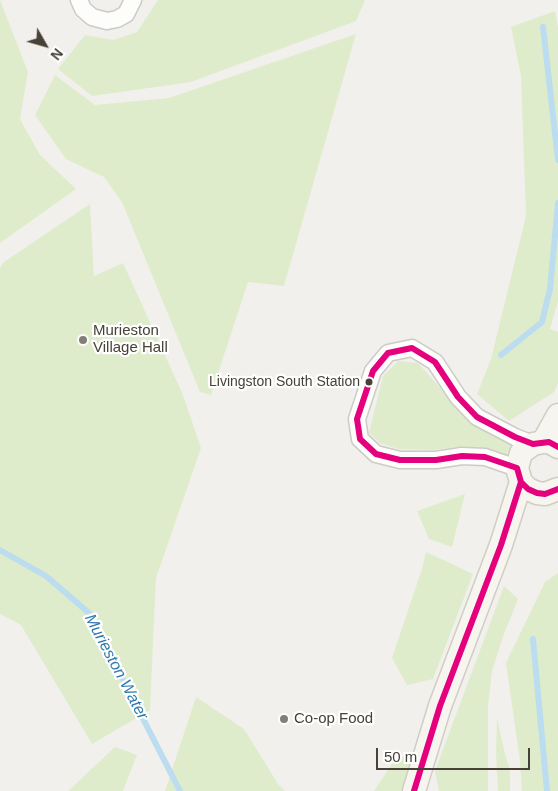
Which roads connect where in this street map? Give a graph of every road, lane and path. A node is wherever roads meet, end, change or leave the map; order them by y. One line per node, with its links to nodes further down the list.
1 (80, 0): 2 (street)
2 (133, 0)
3 (558, 415): 4 (street)
4 (544, 444): 5 (street); 5 (street)
5 (533, 483): 6 (street)
6 (414, 791)

